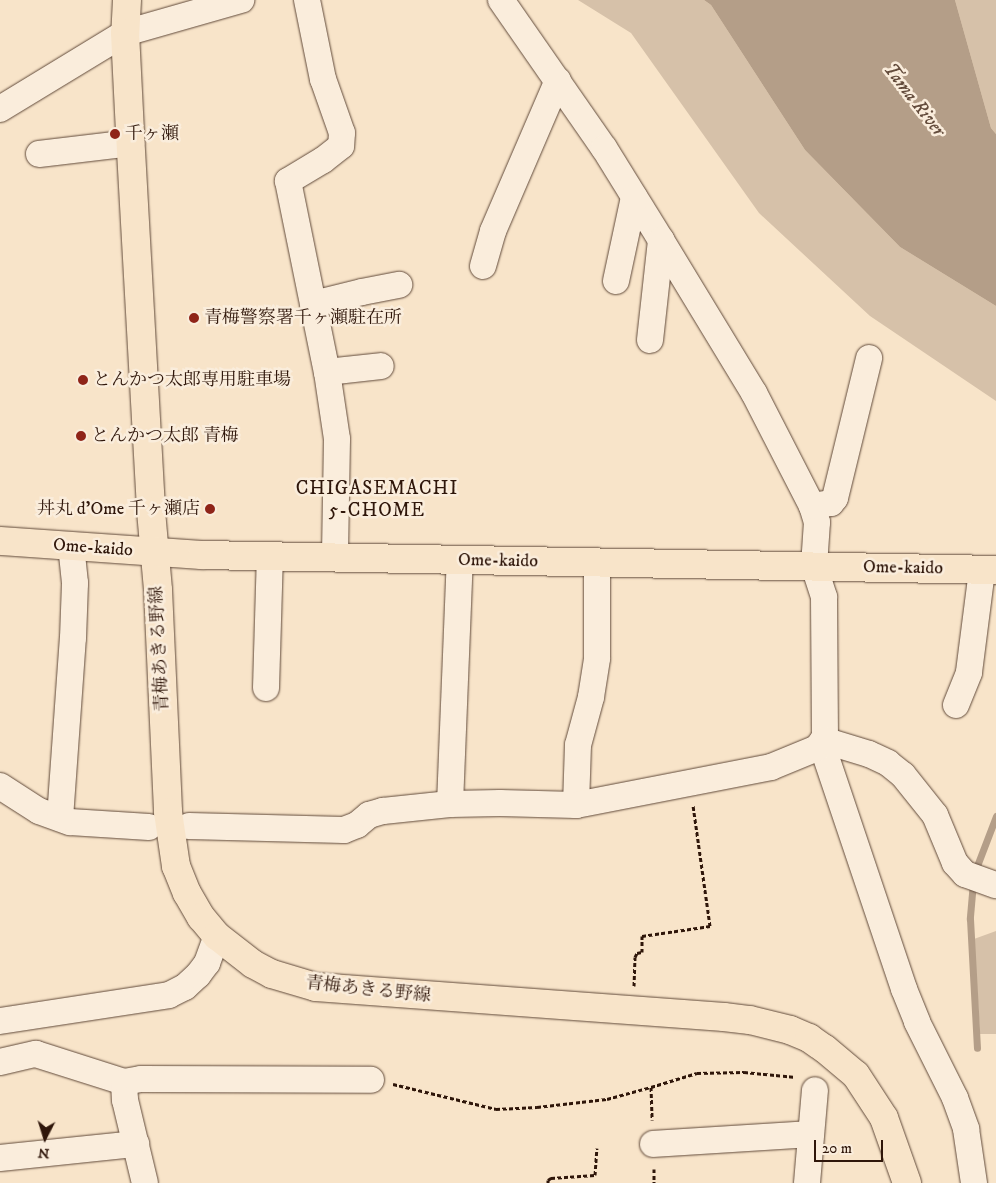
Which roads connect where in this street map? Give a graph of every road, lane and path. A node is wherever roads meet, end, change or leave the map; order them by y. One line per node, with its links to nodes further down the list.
1 (127, 0): 5 (main road)
2 (241, 0): 5 (street)
3 (307, 0): 15 (street)
4 (501, 0): 6 (street)
5 (125, 33): 7 (street); 8 (main road)
6 (558, 80): 10 (street); 12 (street)
7 (0, 109)
8 (131, 138): 9 (street); 23 (main road, 青梅あきる野線)
9 (39, 154)
10 (634, 197): 11 (street); 13 (street)
11 (661, 240): 16 (street); 20 (street)
12 (483, 266)
13 (616, 281)
14 (399, 285): 15 (street)
15 (313, 304): 19 (street)
16 (650, 340)
17 (869, 358): 20 (street)
18 (381, 366): 19 (street)
19 (327, 372): 25 (street)
20 (812, 506): 28 (street)
21 (0, 541): 22 (main road, Ome-kaido)
22 (71, 547): 23 (main road, Ome-kaido); 37 (street)
23 (154, 552): 24 (main road, Ome-kaido); 41 (main road, 青梅あきる野線)
24 (270, 556): 25 (main road, Ome-kaido); 30 (street)
25 (335, 557): 26 (main road, Ome-kaido)
26 (460, 560): 27 (main road, Ome-kaido); 35 (street)
27 (596, 563): 28 (main road, Ome-kaido); 36 (street)
28 (814, 566): 29 (main road, Ome-kaido); 32 (street)
29 (989, 570): 31 (street)
30 (266, 688)
31 (956, 705)
32 (823, 740): 33 (street); 40 (street); 58 (street)
33 (689, 782): 36 (street); 42 (path)
34 (0, 786): 37 (street)
35 (450, 804): 36 (street); 38 (street)
36 (576, 805)
37 (60, 818): 39 (street)
38 (189, 826)
39 (149, 827)
40 (981, 880)
41 (217, 936): 43 (street); 57 (main road, 青梅あきる野線)
42 (634, 988)
43 (0, 1021)
44 (0, 1062): 46 (street)
45 (371, 1080): 46 (street); 48 (path)
46 (124, 1082): 50 (street)
47 (809, 1084): 48 (path); 49 (street)
48 (651, 1087): 51 (path)
49 (811, 1134): 51 (street); 56 (street)
50 (136, 1144): 53 (street); 54 (street)
51 (653, 1144)
52 (598, 1148): 55 (path)
53 (0, 1158)
54 (145, 1183)
55 (548, 1183)
56 (807, 1183)
57 (907, 1183)
58 (974, 1183)

